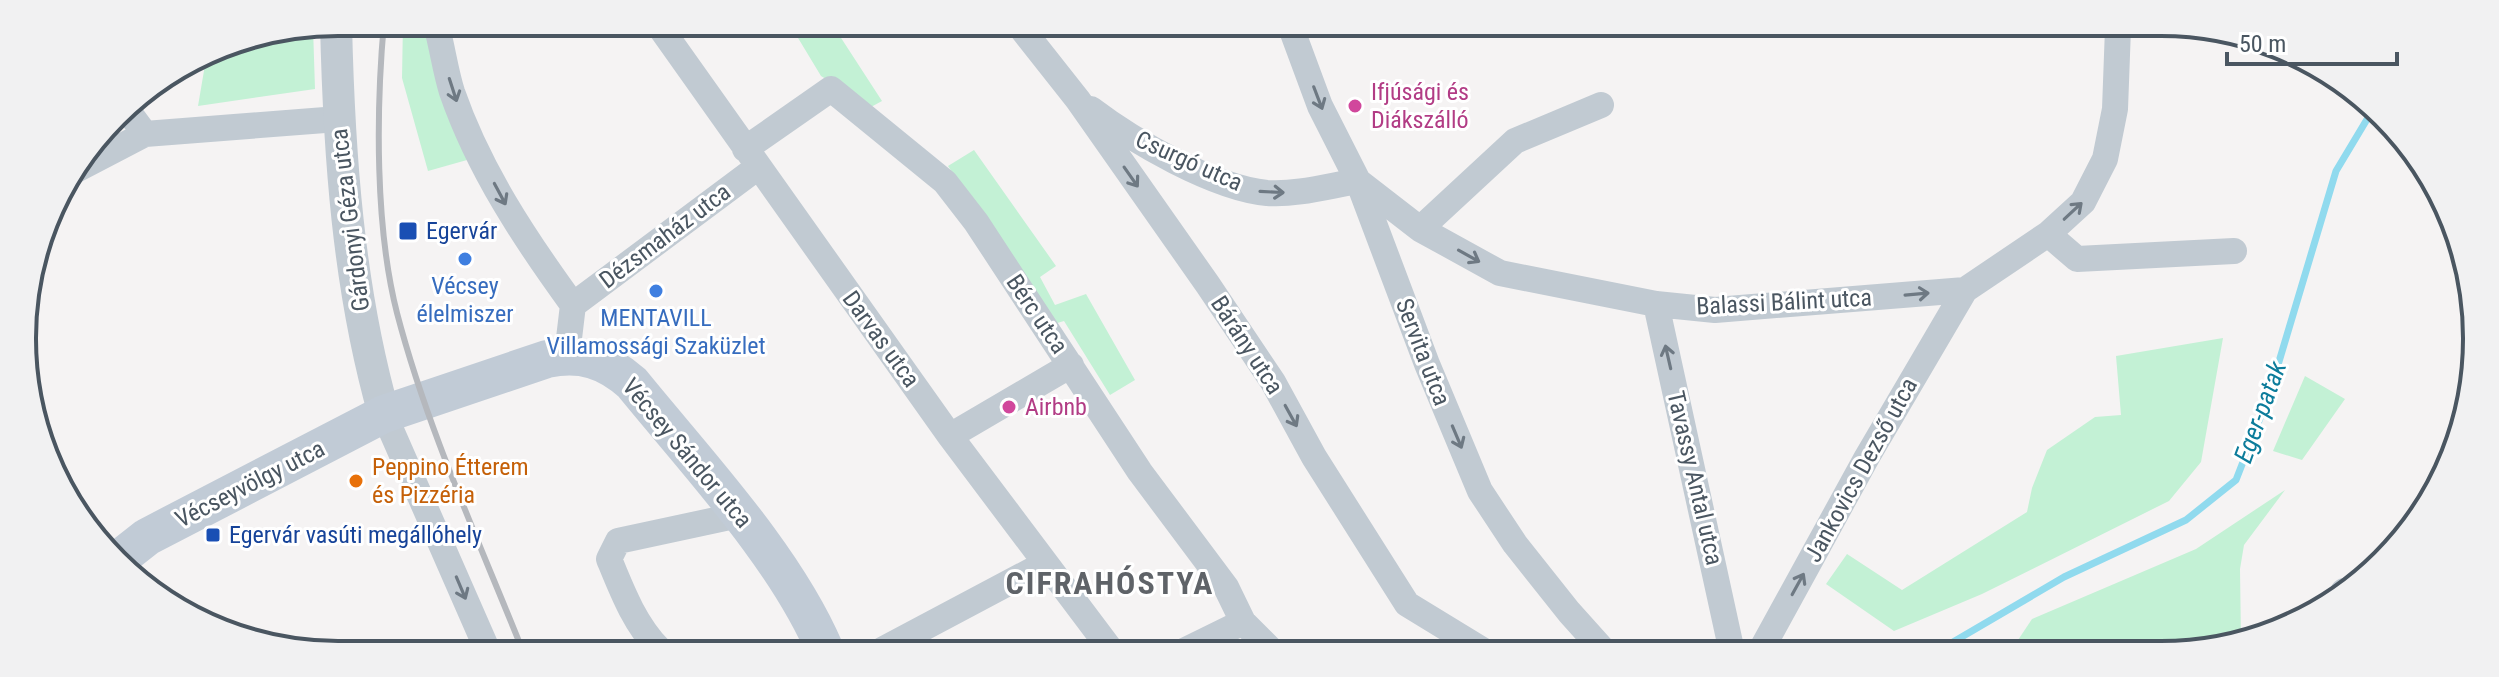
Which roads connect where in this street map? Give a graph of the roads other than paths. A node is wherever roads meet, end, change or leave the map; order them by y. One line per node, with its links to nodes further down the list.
1 (336, 36): 10 (street, Gárdonyi Géza utca)
2 (439, 36): 20 (street, one-way to 20)
3 (666, 36): 12 (street, Darvas utca)
4 (1027, 36): 7 (street, Bárány utca)
5 (1294, 36): 14 (street, Servita utca, one-way to 14)
6 (2118, 36): 16 (street, Balassi Bálint utca, one-way to 6)
7 (1078, 100): 14 (street, Csurgó utca, one-way to 14); 36 (street, Bárány utca, one-way to 36)
8 (1601, 105): 15 (street)
9 (133, 117): 11 (street)
10 (338, 119): 11 (street); 23 (street, Gárdonyi Géza utca)
11 (145, 134): 13 (street)
12 (752, 158): 20 (street, Dézsmaház utca); 22 (street, Bérc utca); 24 (street, Darvas utca)
13 (94, 161)
14 (1358, 181): 15 (street, Balassi Bálint utca); 37 (street, Servita utca, one-way to 37)
15 (1420, 229): 19 (street, Balassi Bálint utca, one-way to 19)
16 (2048, 234): 17 (street); 18 (street, Balassi Bálint utca)
17 (2234, 251)
18 (1965, 290): 19 (street, Balassi Bálint utca, one-way to 18); 39 (street, Jankovics Dezső utca, one-way to 18)
19 (1656, 304): 38 (street, Tavassy Antal utca, one-way to 19)
20 (573, 305): 21 (street)
21 (567, 355): 23 (main road, Vécseyvölgy utca); 25 (main road, Vécsey Sándor utca)
22 (1071, 365): 24 (street); 28 (street, Bérc utca)
23 (384, 414): 26 (main road, Vécseyvölgy utca); 29 (street, one-way to 29)
24 (950, 436): 27 (street, Darvas utca)
25 (739, 515): 30 (street); 31 (main road, Vécsey Sándor utca)
26 (126, 553)
27 (1044, 564): 32 (street); 33 (street, Darvas utca)
28 (1243, 622): 34 (street); 35 (street, Bérc utca)
29 (483, 641)
30 (651, 641)
31 (820, 641)
32 (899, 641)
33 (1104, 641)
34 (1204, 641)
35 (1262, 641)
36 (1468, 641)
37 (1596, 641)
38 (1730, 641)
39 (1766, 641)

